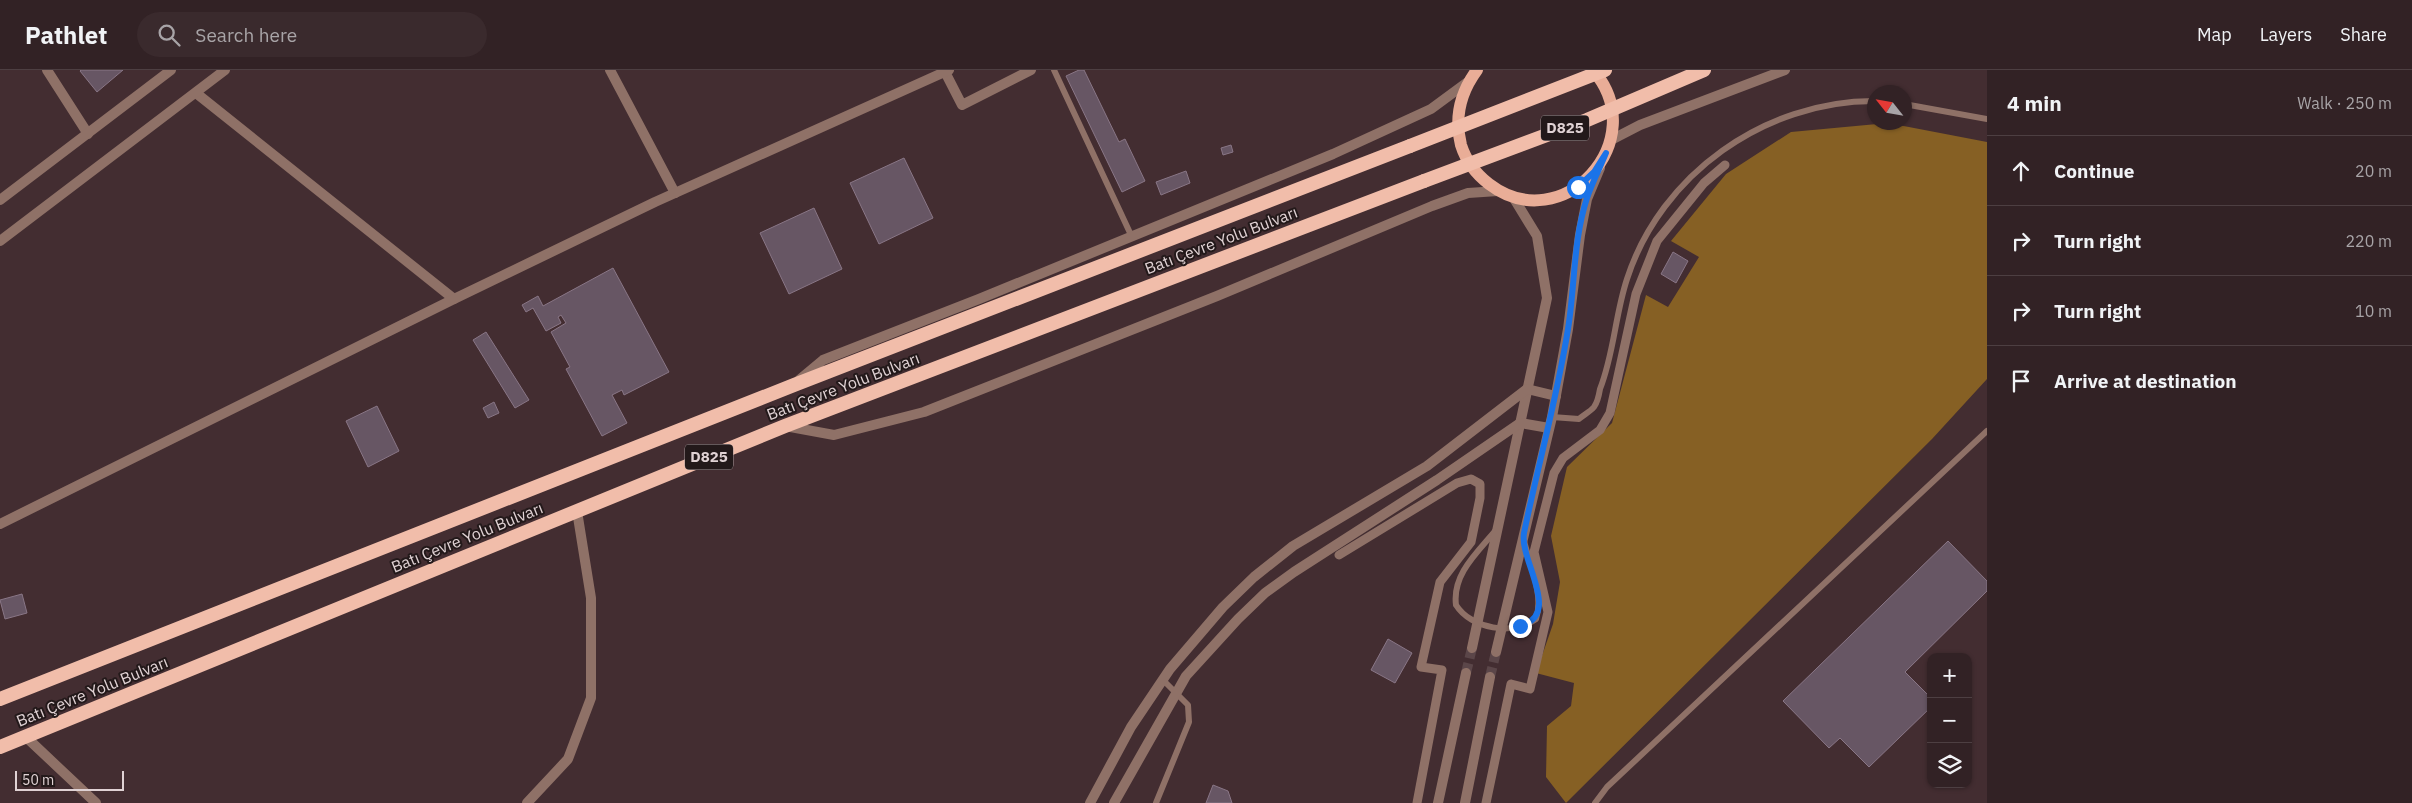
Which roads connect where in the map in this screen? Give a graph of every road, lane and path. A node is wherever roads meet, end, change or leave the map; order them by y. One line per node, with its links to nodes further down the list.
1 (47, 70): 18 (street)
2 (171, 70): 18 (street)
3 (224, 70): 14 (street)
4 (610, 70): 23 (street)
5 (1031, 70): 12 (street)
6 (1054, 70): 26 (lane)
7 (1477, 70): 13 (main road)
8 (1593, 70): 19 (main road)
9 (1605, 70): 29 (highway, Batı Çevre Yolu Bulvarı / D825, bridge)
10 (1704, 70): 34 (highway, Batı Çevre Yolu Bulvarı / D825, bridge)
11 (1785, 70): 19 (street)
12 (946, 71): 23 (street)
13 (1469, 80): 22 (main road); 26 (street)
14 (196, 93): 27 (street); 28 (street)
15 (1867, 102): 33 (lane)
16 (1912, 105): 17 (lane)
17 (1987, 119)
18 (88, 134): 25 (street)
19 (1611, 140): 20 (main road)
20 (1606, 153): 24 (main road); 31 (street)
21 (1725, 165): 60 (street)
22 (1498, 191): 24 (main road); 34 (street)
23 (675, 193): 28 (street)
24 (1513, 197): 30 (street)
25 (0, 200)
26 (1131, 235): 29 (street)
27 (0, 241)
28 (454, 299): 37 (street)
29 (794, 385): 49 (highway, Batı Çevre Yolu Bulvarı / D825)
30 (1527, 389): 31 (street); 32 (street); 47 (street)
31 (1556, 396): 33 (street)
32 (1520, 423): 33 (street); 38 (street); 48 (street)
33 (1550, 423): 39 (street)
34 (785, 426): 36 (highway, Batı Çevre Yolu Bulvarı / D825)
35 (1987, 431): 61 (lane)
36 (577, 510): 50 (highway, Batı Çevre Yolu Bulvarı / D825); 53 (street)
37 (0, 524)
38 (1498, 527): 41 (street); 41 (lane)
39 (1523, 536): 42 (street); 42 (lane)
40 (1339, 555): 57 (street)
41 (1477, 624): 42 (lane); 43 (street)
42 (1502, 627): 44 (street)
43 (1472, 648)
44 (1496, 652)
45 (1466, 673): 58 (street)
46 (1490, 677): 59 (street)
47 (1163, 680): 48 (lane); 54 (street)
48 (1177, 692): 55 (street); 56 (lane)
49 (0, 698)
50 (26, 737): 51 (highway, Batı Çevre Yolu Bulvarı / D825); 52 (street)
51 (0, 747)
52 (96, 803)
53 (527, 803)
54 (1090, 803)
55 (1114, 803)
56 (1156, 803)
57 (1417, 803)
58 (1438, 803)
59 (1465, 803)
60 (1486, 803)
61 (1595, 803)

